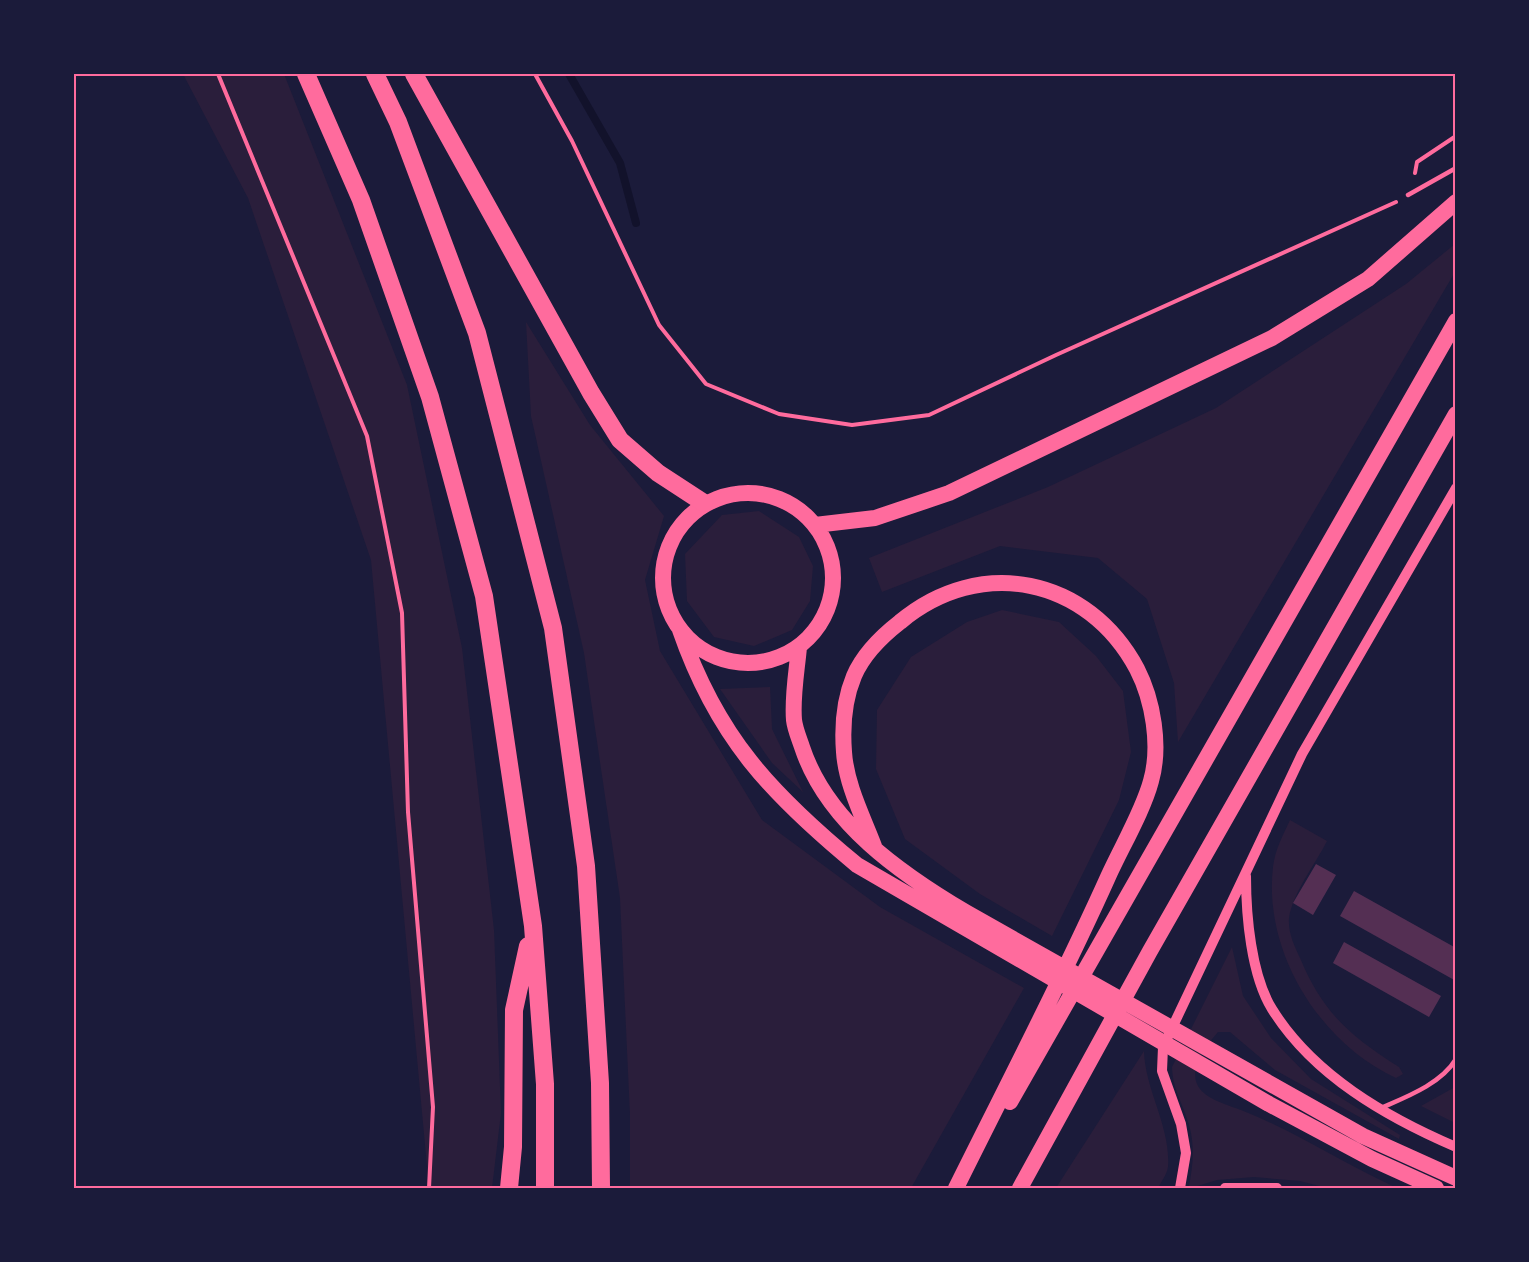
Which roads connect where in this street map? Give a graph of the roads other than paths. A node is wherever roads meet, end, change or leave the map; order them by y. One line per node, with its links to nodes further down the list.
1 (306, 74): 17 (highway)
2 (375, 74): 25 (highway)
3 (414, 74): 10 (highway)
4 (1455, 168): 5 (lane)
5 (1408, 195)
6 (1455, 202): 11 (highway)
7 (1455, 321): 27 (highway)
8 (1455, 414): 28 (highway)
9 (1455, 488): 15 (street)
10 (704, 503): 11 (highway); 12 (highway)
11 (815, 525): 13 (highway)
12 (680, 630): 13 (highway); 16 (highway)
13 (799, 646): 14 (highway)
14 (874, 846): 16 (highway); 26 (highway)
15 (1246, 872): 20 (street); 29 (street)
16 (963, 919): 19 (highway)
17 (533, 926): 23 (highway); 24 (highway)
18 (1455, 1059): 20 (lane)
19 (1272, 1096): 22 (highway); 32 (highway)
20 (1379, 1109): 21 (street)
21 (1455, 1147)
22 (1455, 1178)
23 (509, 1188)
24 (545, 1188)
25 (601, 1188)
26 (956, 1188)
27 (960, 1188)
28 (1020, 1188)
29 (1180, 1188)
30 (1225, 1188): 31 (street)
31 (1276, 1188)
32 (1436, 1188)

